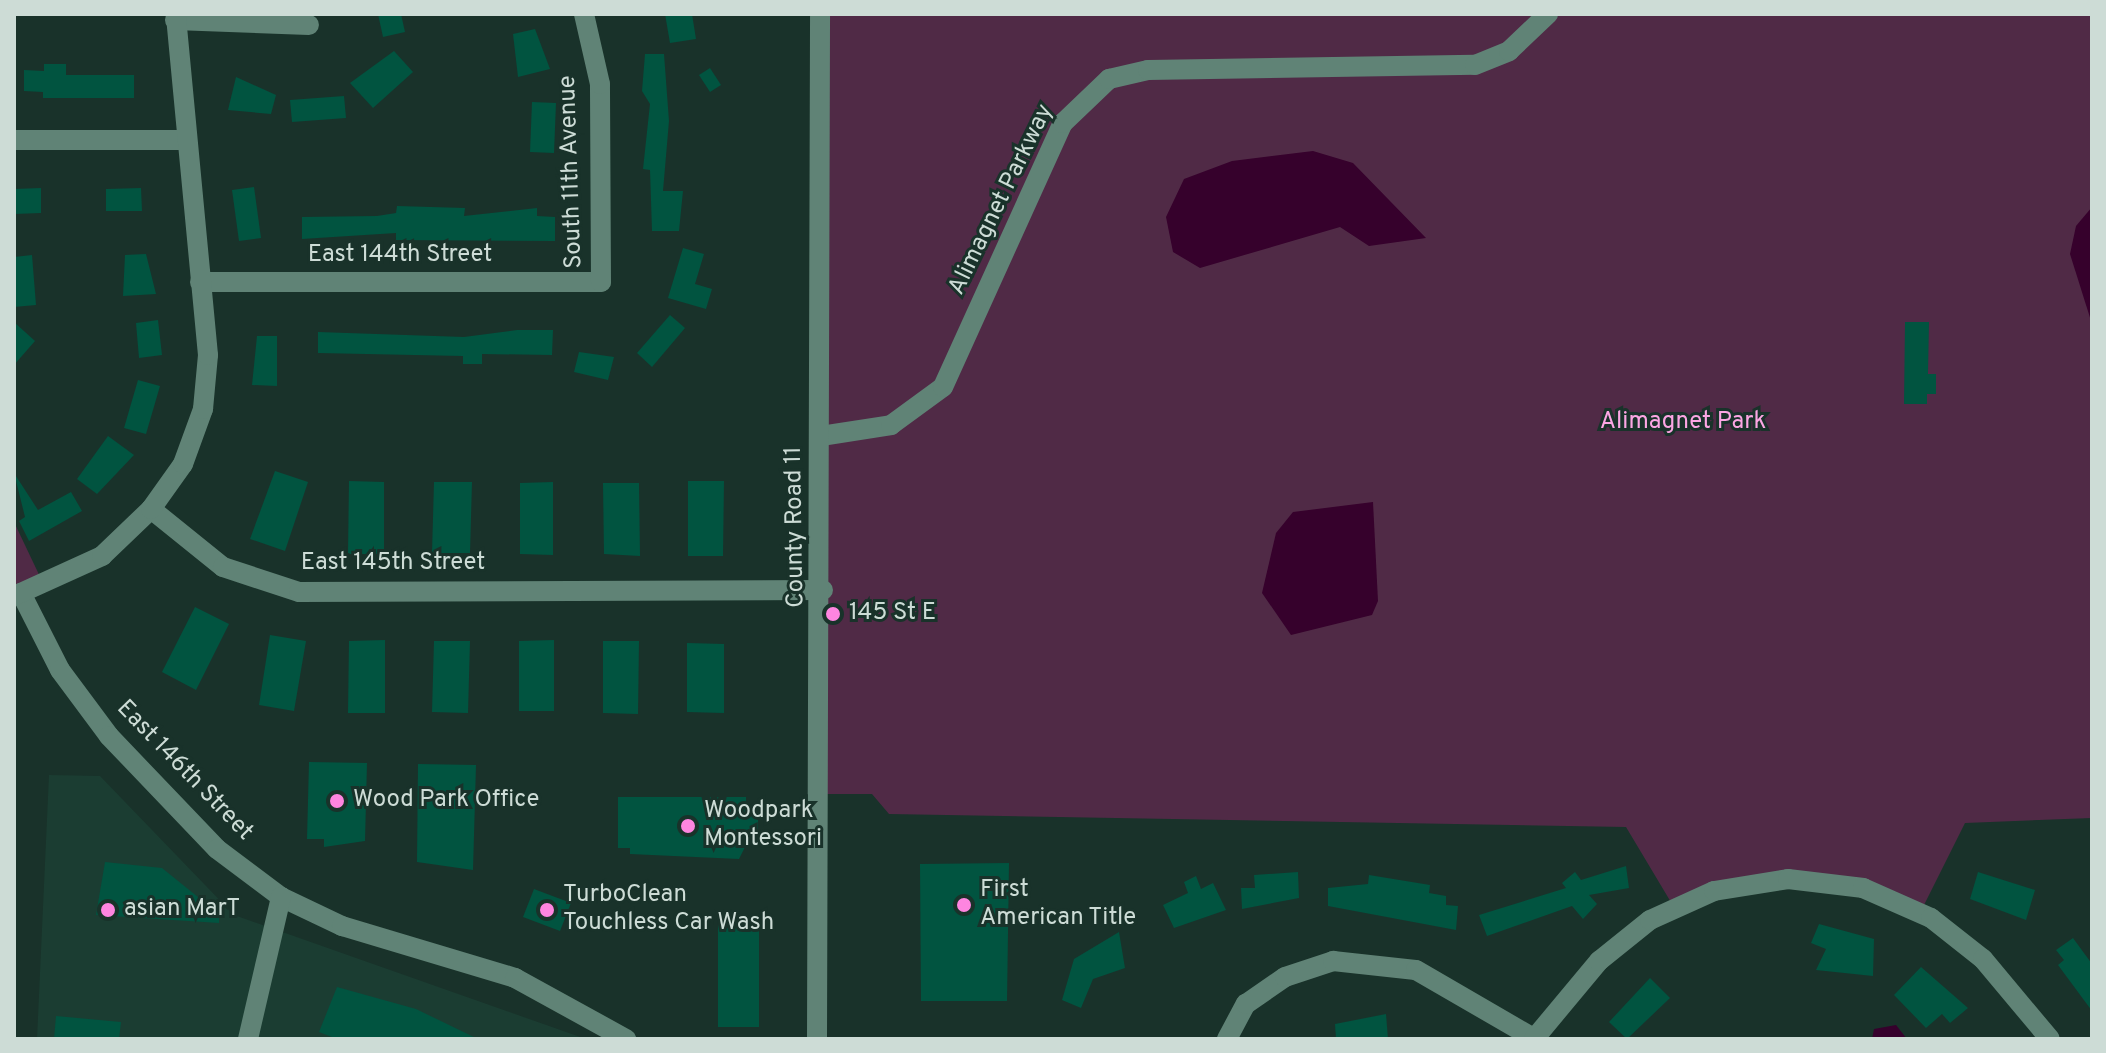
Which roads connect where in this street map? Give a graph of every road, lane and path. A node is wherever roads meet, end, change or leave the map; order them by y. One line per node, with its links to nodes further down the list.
1 (584, 14): 9 (street, South 11th Avenue)
2 (820, 14): 10 (street, County Road 11)
3 (1548, 14): 10 (street, Alimagnet Parkway)
4 (175, 17): 5 (street); 7 (street)
5 (309, 25)
6 (14, 140): 7 (street)
7 (183, 140): 8 (street)
8 (200, 282): 9 (street, East 144th Street); 11 (street)
9 (601, 282)
10 (821, 436): 12 (street, County Road 11)
11 (151, 509): 12 (street, East 145th Street); 13 (street)
12 (823, 590): 18 (street, County Road 11)
13 (17, 594): 14 (street, East 146th Street)
14 (281, 897): 16 (street); 17 (street, East 146th Street)
15 (2048, 1037): 20 (street)
16 (248, 1039)
17 (626, 1039)
18 (817, 1039)
19 (1227, 1039): 20 (street)
20 (1534, 1039)

